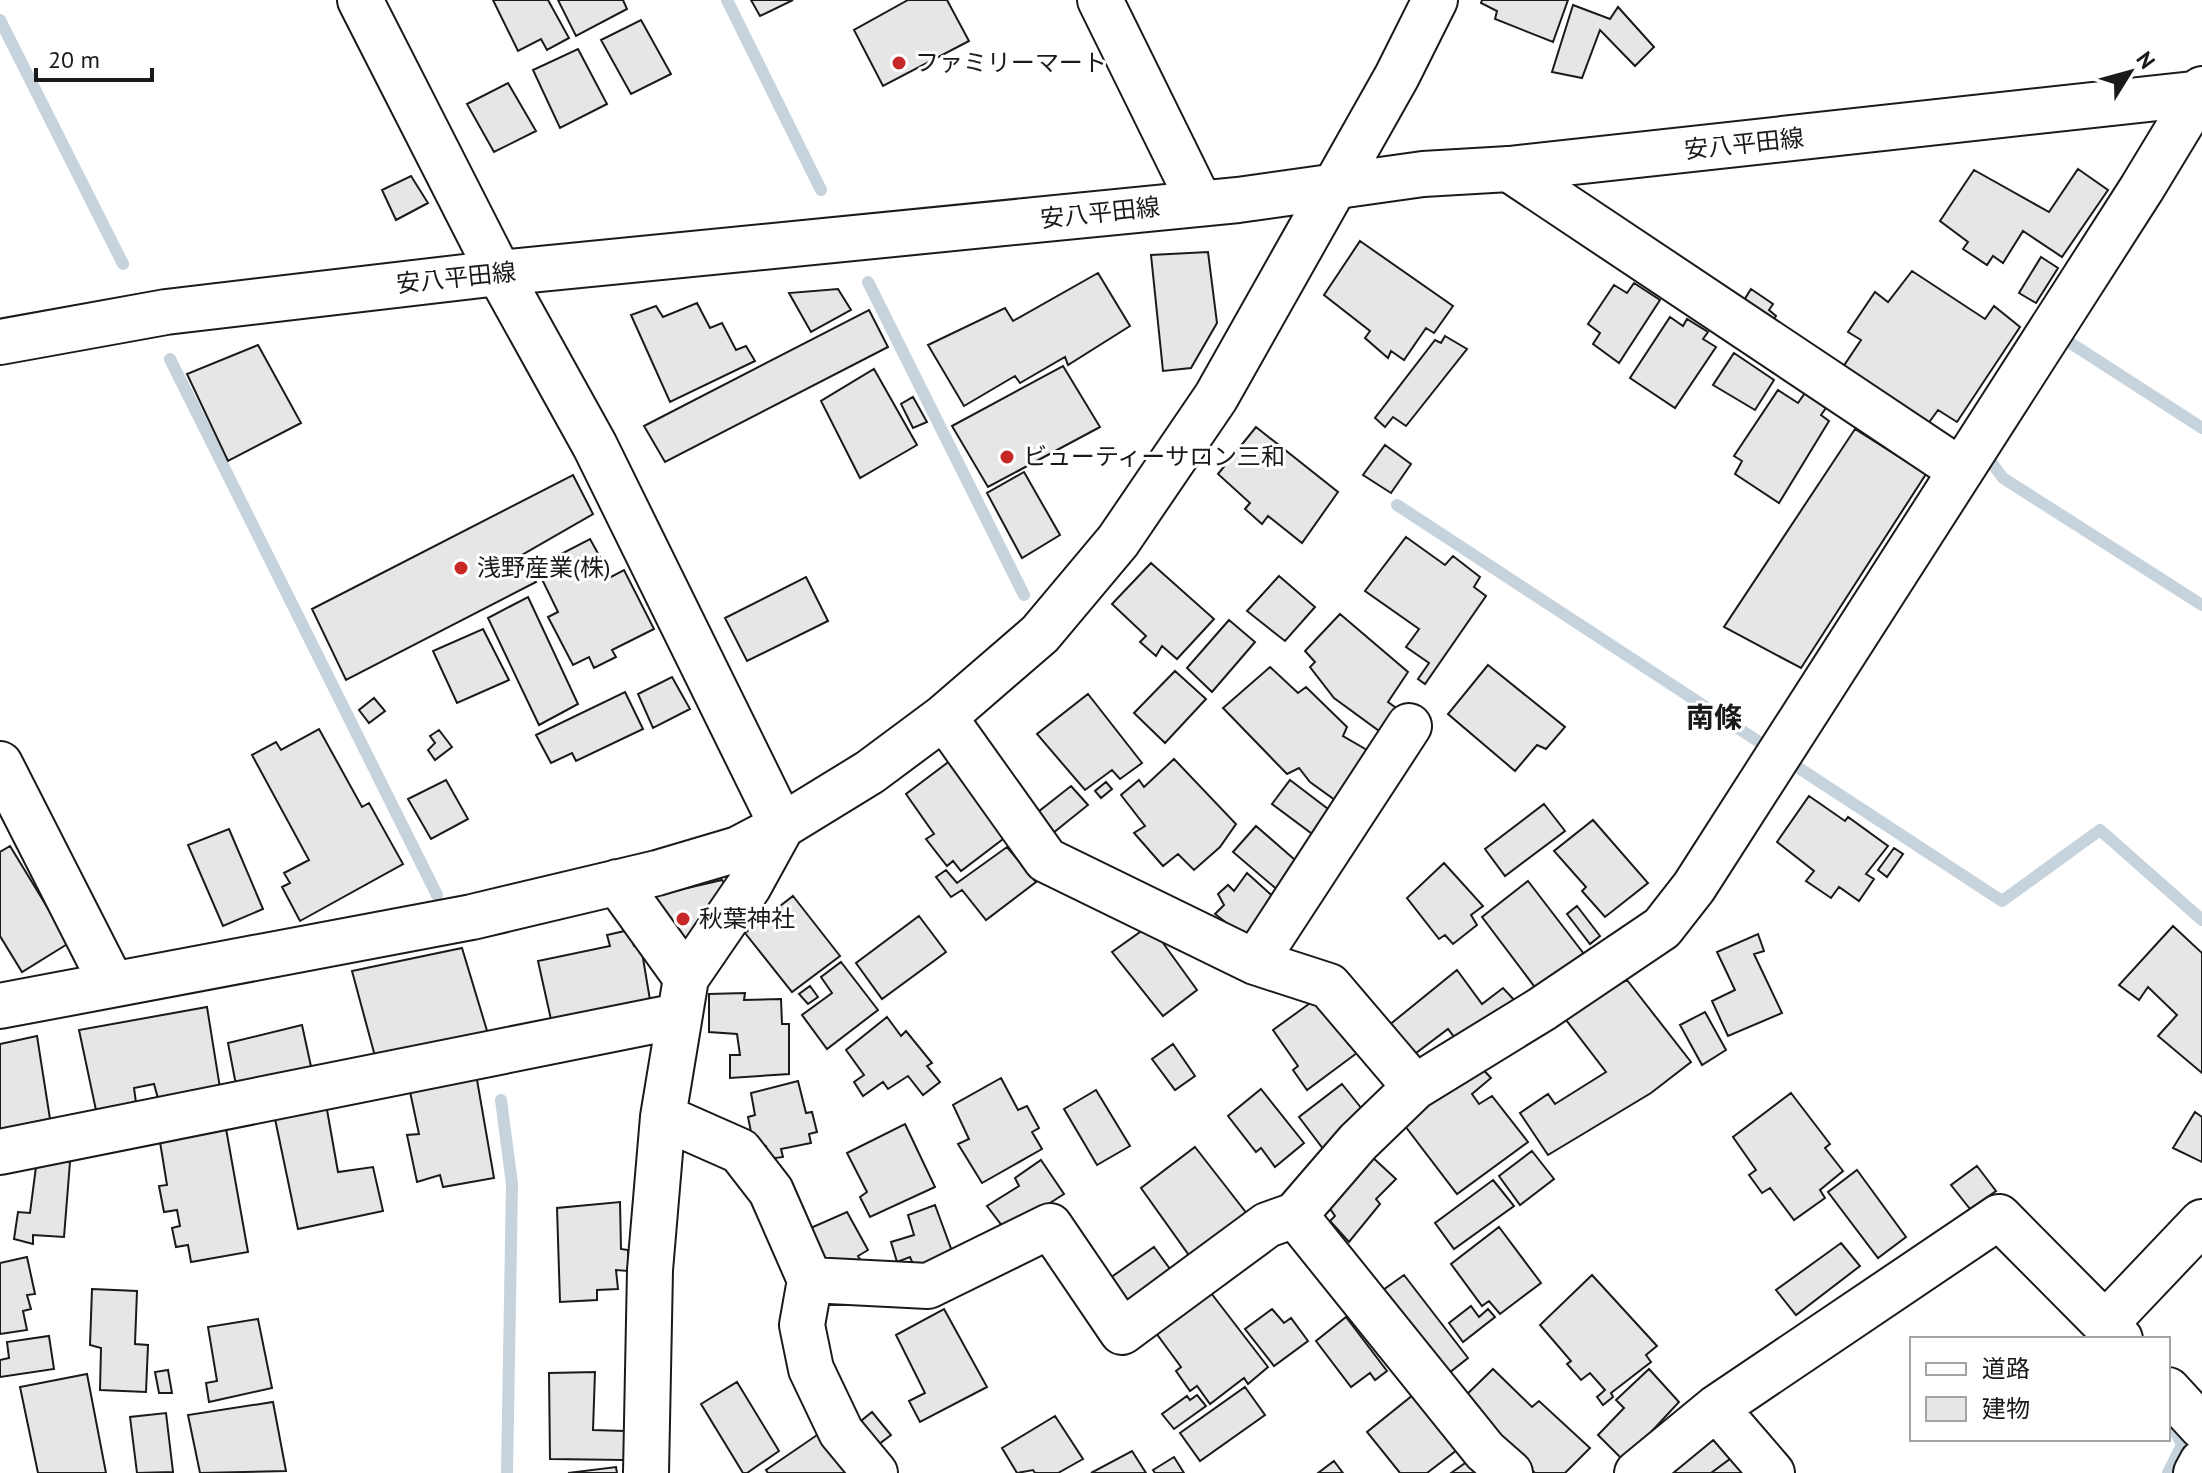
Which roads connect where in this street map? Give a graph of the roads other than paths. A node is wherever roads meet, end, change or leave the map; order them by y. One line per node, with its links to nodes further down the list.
1 (361, 0): 8 (street)
2 (1100, 0): 7 (street)
3 (1435, 0): 6 (street)
4 (2201, 92): 5 (street, 安八平田線); 10 (street)
5 (1509, 169): 6 (street, 安八平田線); 10 (street)
6 (1335, 184): 7 (street, 安八平田線); 11 (street)
7 (1200, 203): 8 (street, 安八平田線)
8 (499, 273): 9 (street, 安八平田線); 14 (street)
9 (0, 342)
10 (1960, 470): 20 (street)
11 (944, 717): 14 (street); 16 (street)
12 (1409, 726): 16 (street)
13 (0, 764): 17 (street)
14 (782, 826): 15 (street); 18 (street)
15 (617, 882): 17 (street); 18 (street)
16 (1255, 962): 20 (street)
17 (112, 984): 19 (street)
18 (682, 997): 21 (street); 22 (street)
19 (0, 1006)
20 (1415, 1087): 23 (street)
21 (663, 1117): 25 (street); 31 (street)
22 (0, 1152)
23 (1295, 1215): 25 (street); 33 (street)
24 (2202, 1222): 26 (street)
25 (810, 1280): 32 (street)
26 (2113, 1331): 28 (street)
27 (2170, 1392): 29 (street)
28 (1716, 1408): 34 (street); 35 (street)
29 (2202, 1427)
30 (2202, 1462): 36 (street)
31 (646, 1473)
32 (875, 1473)
33 (1510, 1473)
34 (1637, 1473)
35 (1772, 1473)
36 (2196, 1473)

